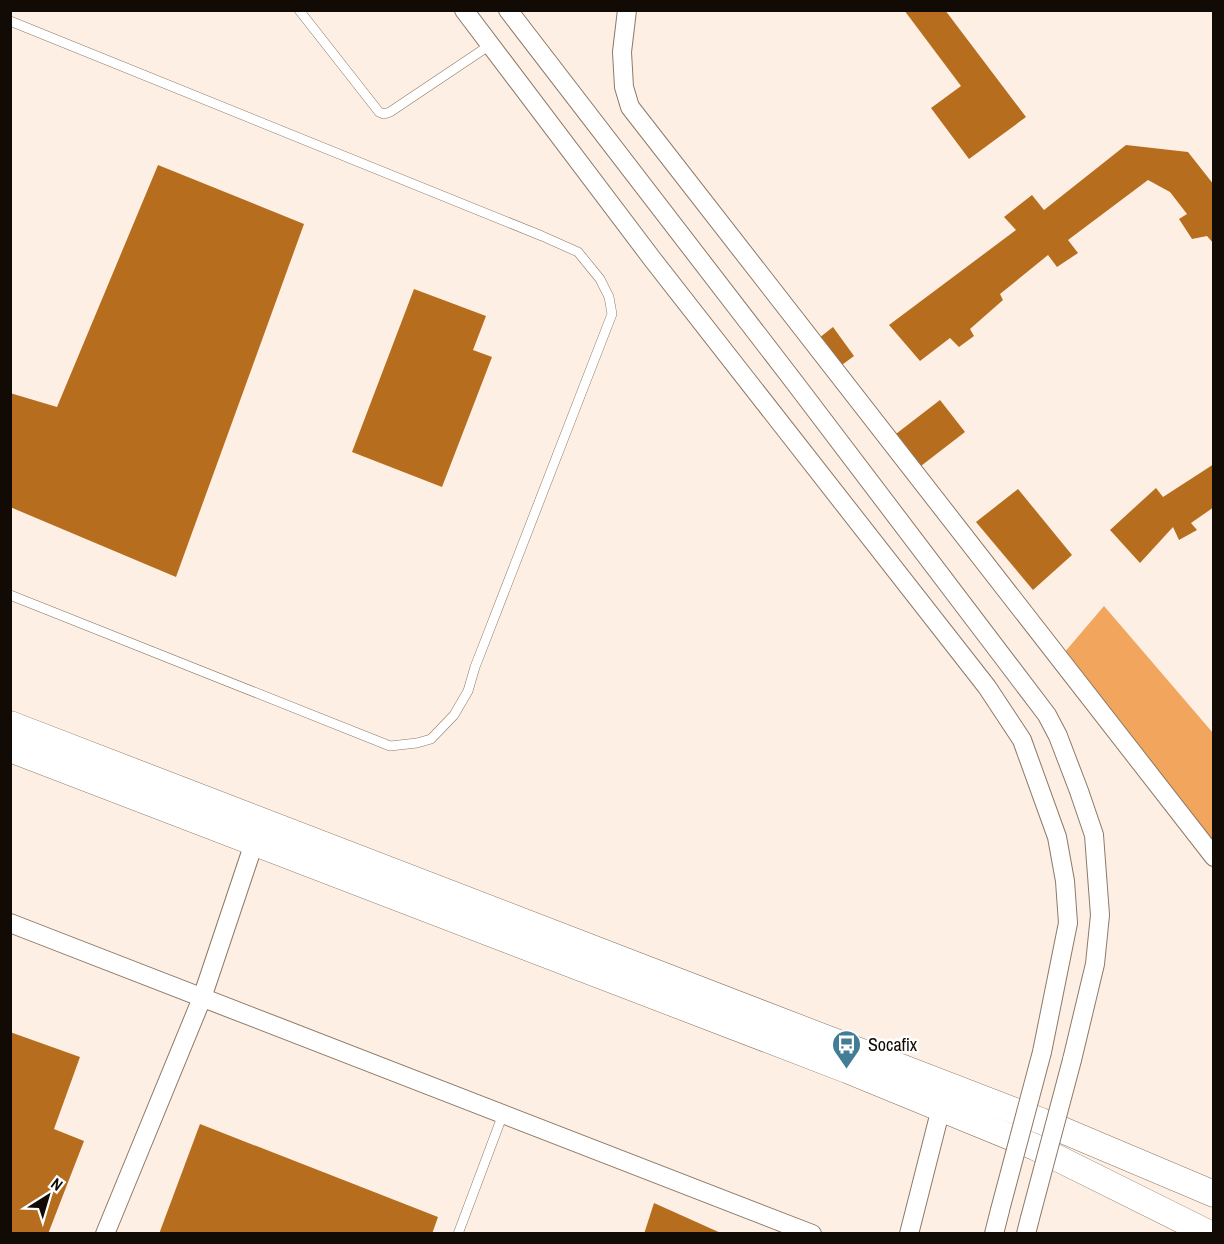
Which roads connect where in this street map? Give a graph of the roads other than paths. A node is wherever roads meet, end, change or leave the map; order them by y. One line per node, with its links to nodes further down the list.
1 (299, 10): 6 (lane)
2 (464, 10): 6 (street)
3 (508, 10): 17 (street, bridge)
4 (627, 10): 11 (street)
5 (10, 21): 7 (lane)
6 (490, 45): 22 (street, bridge)
7 (10, 594)
8 (10, 724): 16 (street)
9 (10, 749): 10 (street)
10 (254, 843): 13 (street); 14 (street)
11 (1214, 857)
12 (10, 923): 13 (street)
13 (202, 998): 15 (street); 18 (street)
14 (941, 1108): 21 (street); 23 (street)
15 (503, 1114): 19 (lane); 20 (street)
16 (1214, 1194)
17 (1028, 1226)
18 (105, 1233)
19 (458, 1233)
20 (812, 1233)
21 (909, 1233)
22 (994, 1233)
23 (1210, 1233)

